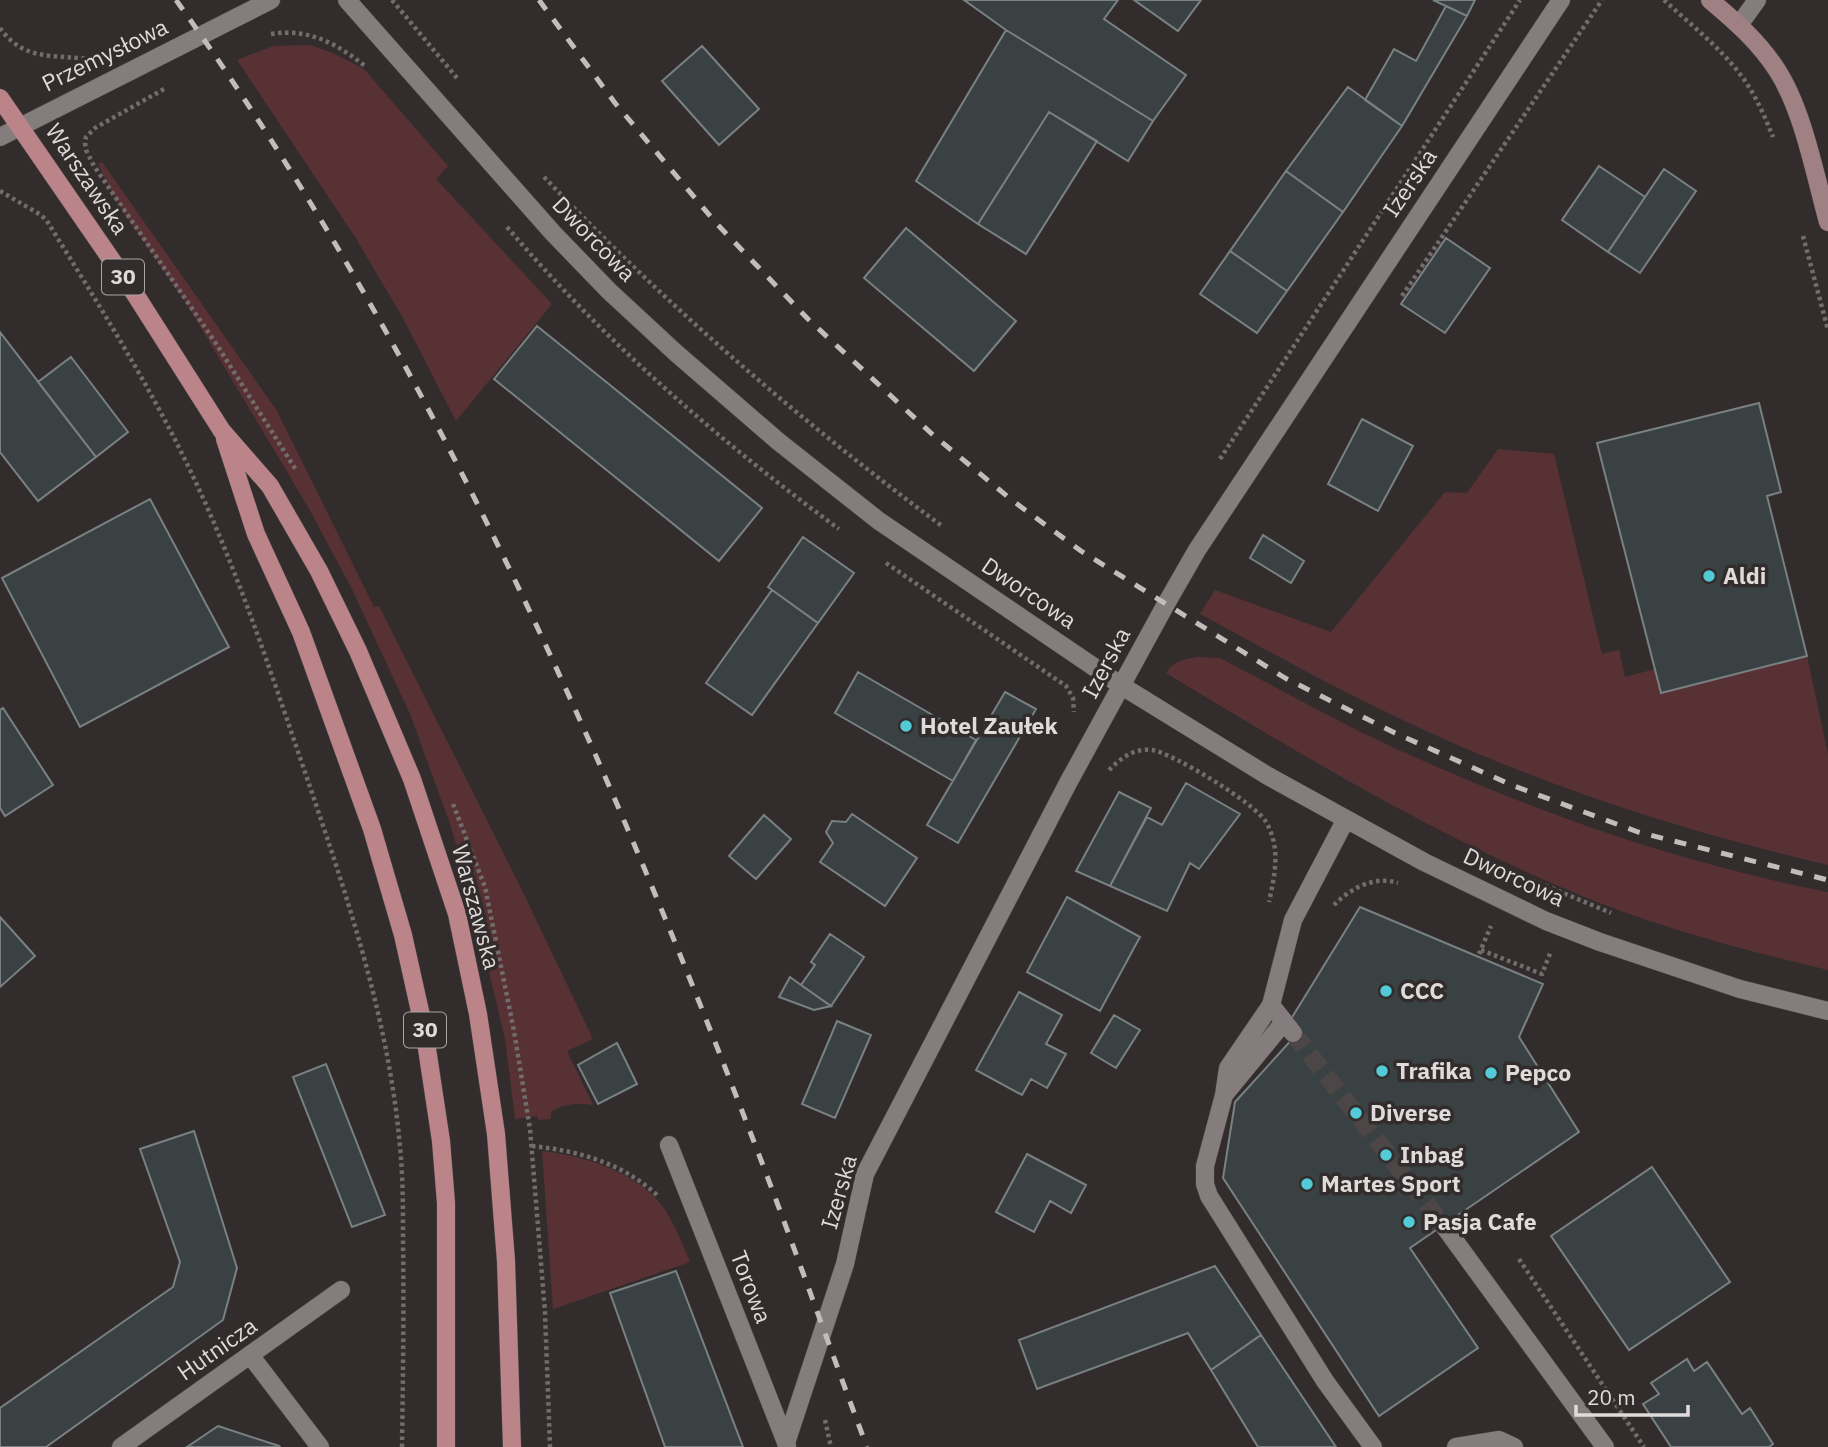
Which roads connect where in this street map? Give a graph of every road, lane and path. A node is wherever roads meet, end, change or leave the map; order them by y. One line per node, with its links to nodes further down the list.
1 (271, 0): 18 (street, Przemysłowa)
2 (348, 0): 32 (street, Dworcowa)
3 (392, 0): 15 (path)
4 (1520, 0): 28 (path)
5 (1561, 0): 32 (street, Izerska)
6 (1602, 0): 26 (path)
7 (1664, 0): 20 (path)
8 (1710, 0): 10 (main road)
9 (1757, 0): 10 (street)
10 (1739, 25): 24 (main road)
11 (0, 28): 13 (path)
12 (259, 38): 14 (path)
13 (101, 59)
14 (373, 73)
15 (458, 79)
16 (166, 88): 22 (path)
17 (0, 98): 18 (main road, Warszawska / 30)
18 (20, 125): 19 (street, Przemysłowa); 27 (main road, Warszawska / 30)
19 (0, 137)
20 (1775, 140)
21 (538, 170): 29 (path)
22 (104, 183)
23 (0, 191): 57 (path)
24 (1828, 222)
25 (505, 226): 30 (path)
26 (1399, 301)
27 (222, 430): 58 (main road, Warszawska / 30); 59 (main road, Warszawska / 30)
28 (1215, 468)
29 (947, 530)
30 (844, 533)
31 (883, 561): 33 (path)
32 (1122, 687): 35 (street, Dworcowa); 54 (street, Izerska)
33 (1073, 716)
34 (1104, 779): 40 (path)
35 (1346, 819): 40 (street); 44 (street, Dworcowa)
36 (1522, 876): 39 (path)
37 (1402, 884): 38 (path)
38 (1328, 911)
39 (1622, 918)
40 (1293, 920): 43 (street)
41 (1492, 925): 42 (path)
42 (1548, 958)
43 (1271, 1005): 45 (street); 45 (street)
44 (1828, 1011)
45 (1224, 1094): 61 (street)
46 (669, 1145): 54 (street, Torowa)
47 (532, 1146): 48 (path)
48 (661, 1199)
49 (1444, 1226): 64 (street)
50 (1519, 1259): 65 (path)
51 (341, 1290): 52 (street, Hutnicza)
52 (250, 1355): 55 (street, Hutnicza); 56 (street)
53 (826, 1415): 60 (path)
54 (787, 1445)
55 (121, 1447)
56 (320, 1447)
57 (402, 1447)
58 (446, 1447)
59 (512, 1447)
60 (831, 1447)
61 (1373, 1447)
62 (1455, 1447): 63 (street)
63 (1514, 1447)
64 (1605, 1447)
65 (1644, 1447)

